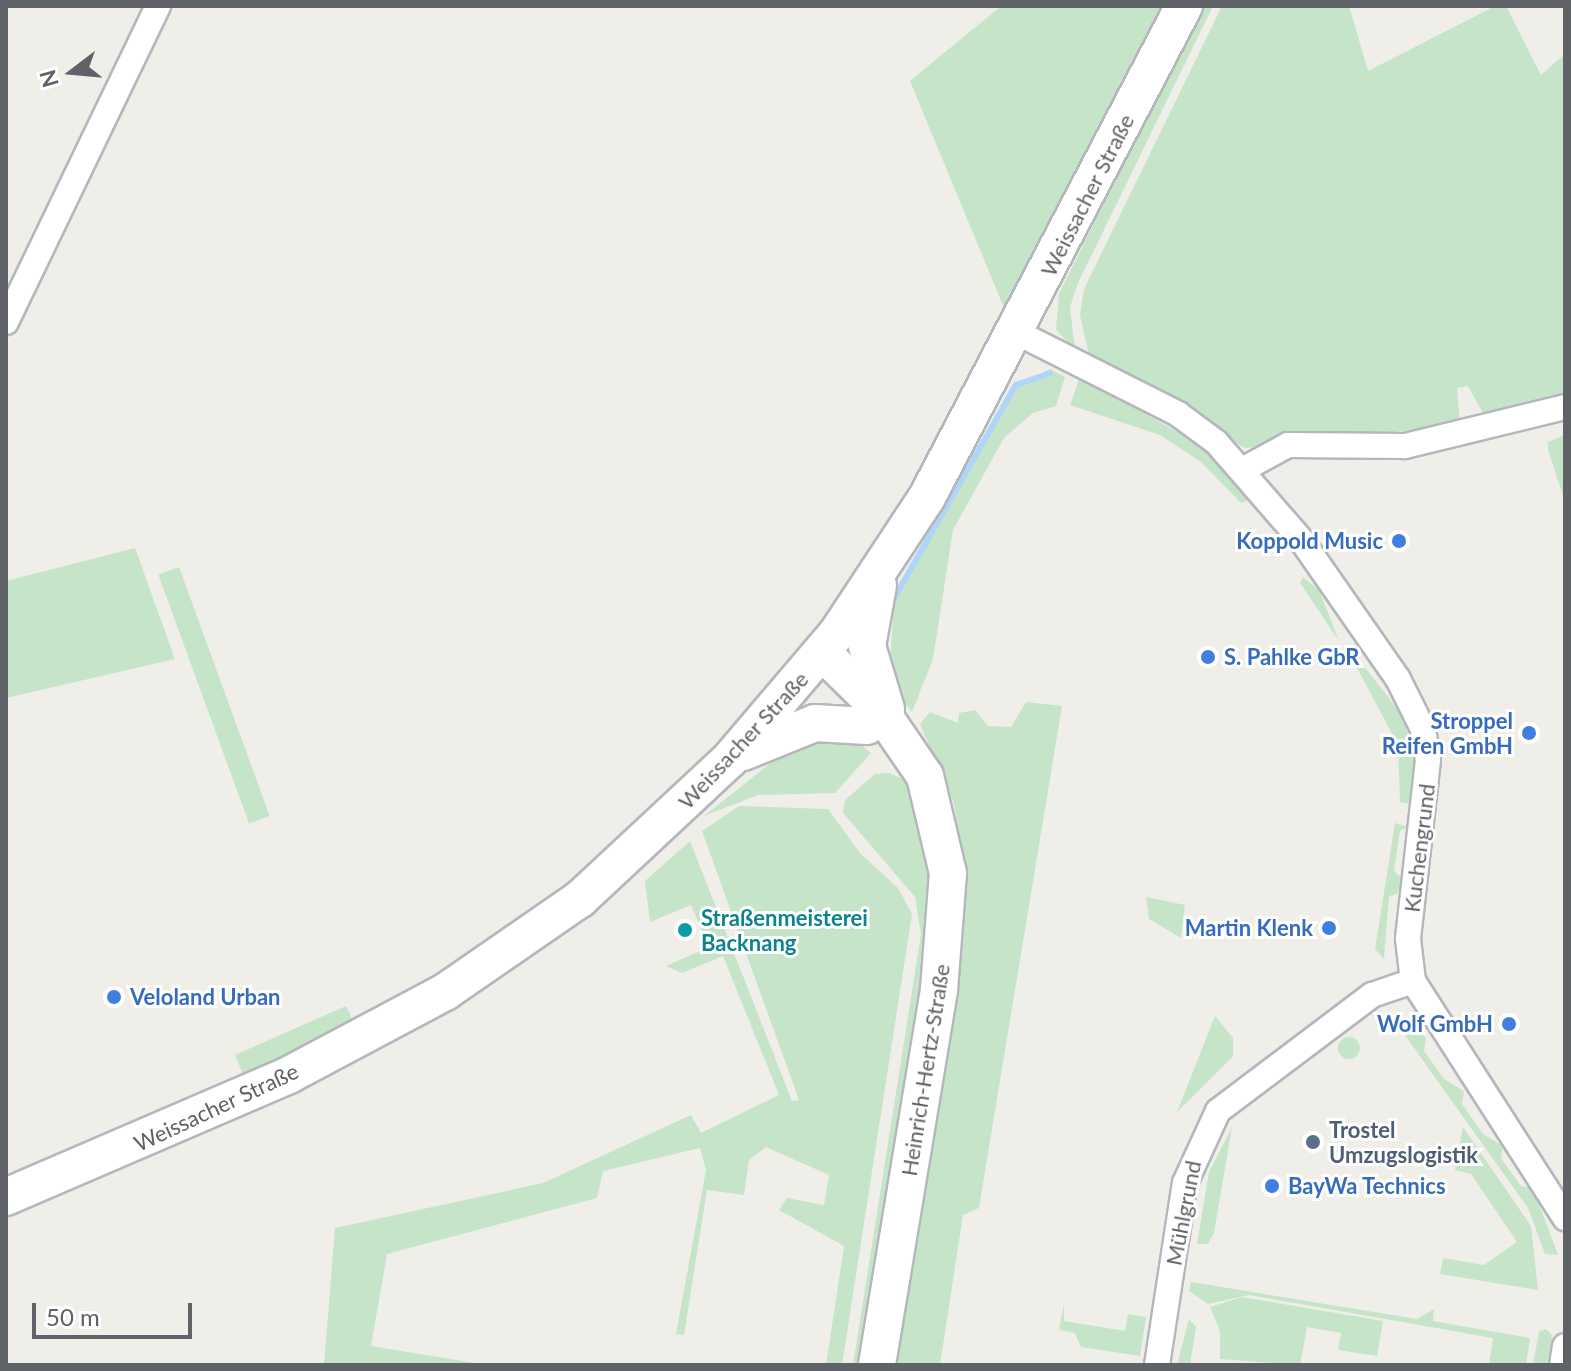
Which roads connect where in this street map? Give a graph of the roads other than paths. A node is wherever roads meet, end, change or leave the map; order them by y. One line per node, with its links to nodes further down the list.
1 (158, 6): 3 (street)
2 (1184, 6): 4 (main road, Weissacher Straße)
3 (6, 322)
4 (1016, 332): 6 (street, Kuchengrund); 7 (main road, Weissacher Straße)
5 (1565, 407): 6 (street)
6 (1244, 469): 13 (street, Kuchengrund)
7 (881, 573): 8 (main road, Weissacher Straße); 10 (main road)
8 (814, 663): 9 (main road); 10 (main road, Heinrich-Hertz-Straße); 11 (main road, Weissacher Straße)
9 (867, 726): 11 (main road); 12 (main road)
10 (905, 742): 12 (main road, Heinrich-Hertz-Straße)
11 (730, 759): 14 (main road, Weissacher Straße)
12 (925, 776): 17 (main road, Heinrich-Hertz-Straße)
13 (1413, 981): 15 (street, Kuchengrund); 18 (street, Mühlgrund)
14 (12, 1200)
15 (1565, 1218)
16 (1565, 1346): 19 (street)
17 (877, 1365)
18 (1157, 1365)
19 (1562, 1365)

